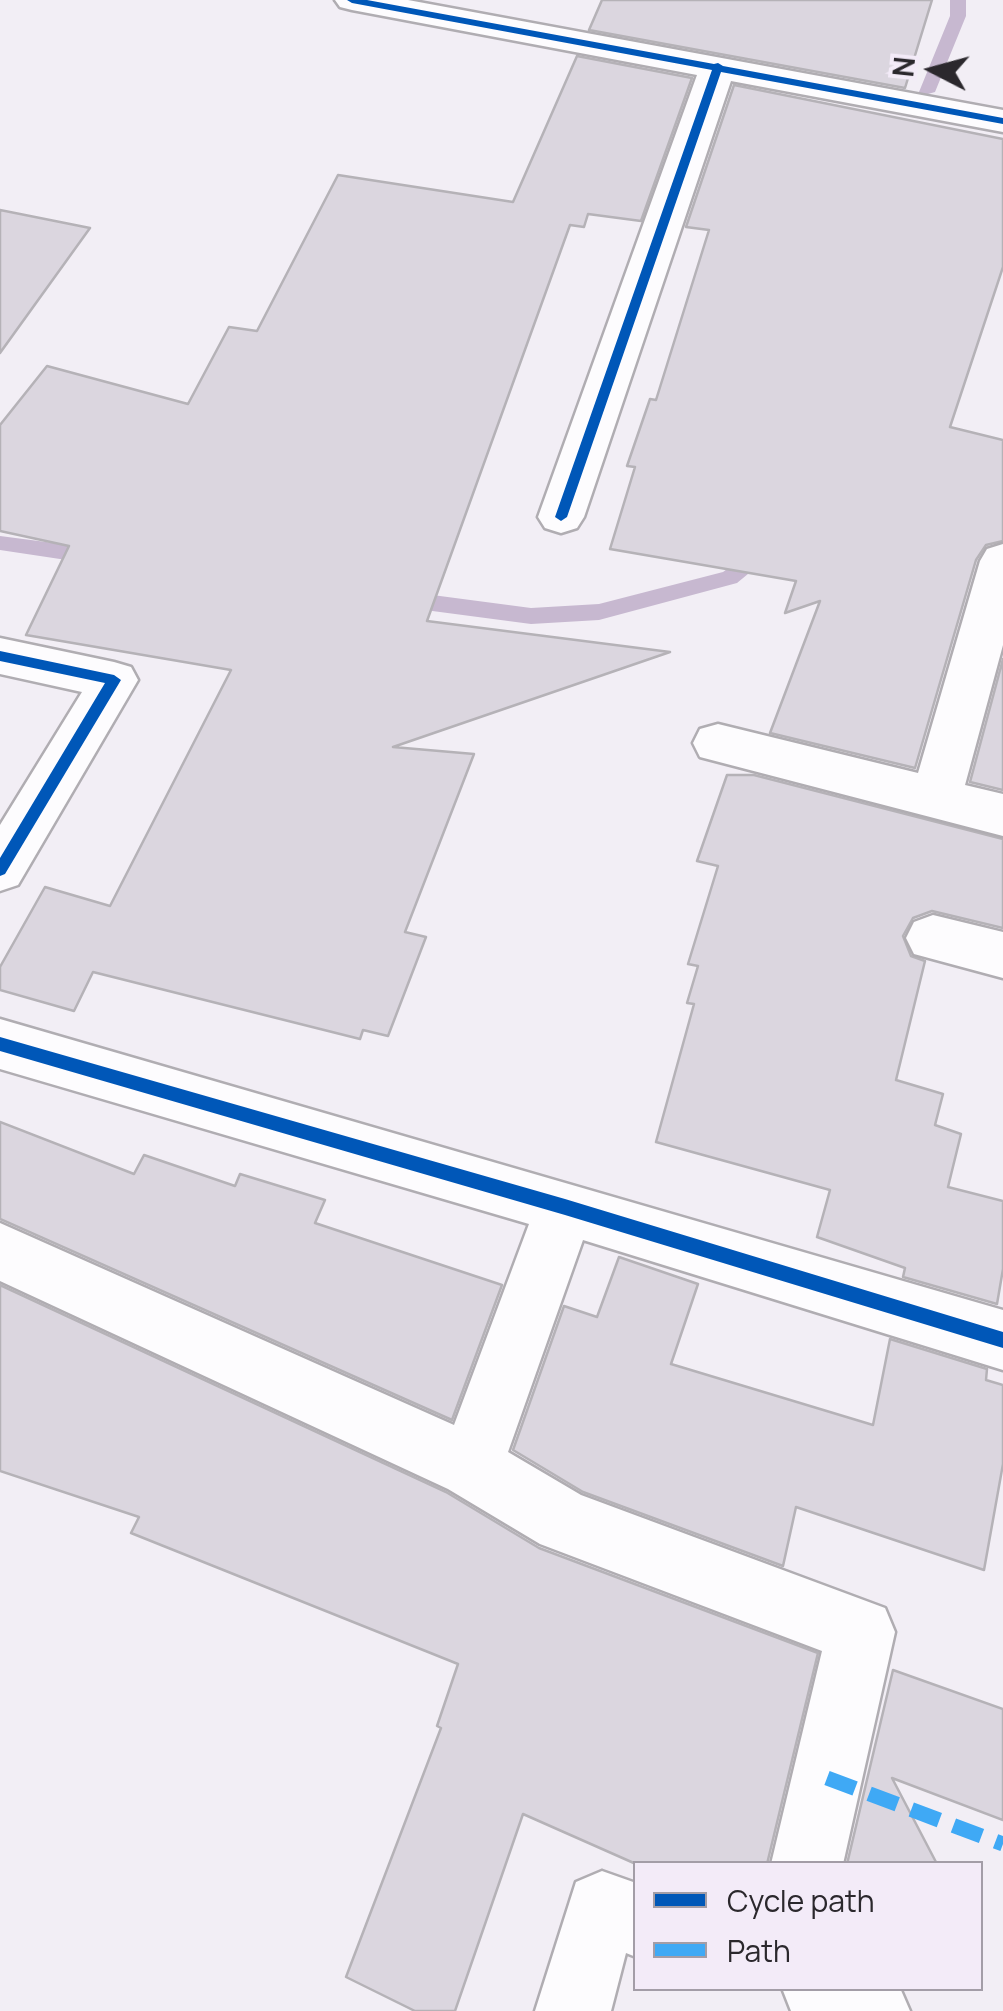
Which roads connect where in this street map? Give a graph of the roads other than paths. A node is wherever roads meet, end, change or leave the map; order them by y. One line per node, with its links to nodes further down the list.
1 (352, 0): 2 (street)
2 (718, 66): 3 (street); 4 (street)
3 (1003, 121)
4 (561, 517)
5 (1003, 561): 8 (street)
6 (0, 656): 10 (street)
7 (718, 743): 8 (street)
8 (936, 797): 9 (street)
9 (1003, 816)
10 (0, 870)
11 (933, 938): 12 (street)
12 (1003, 955)
13 (0, 1044): 14 (street)
14 (565, 1206): 16 (street); 17 (street)
15 (0, 1250): 17 (street)
16 (1003, 1340)
17 (472, 1466): 18 (street)
18 (808, 1861)
19 (633, 1919): 21 (street)
20 (826, 1991): 22 (street)
21 (572, 2011)
22 (872, 2011)

